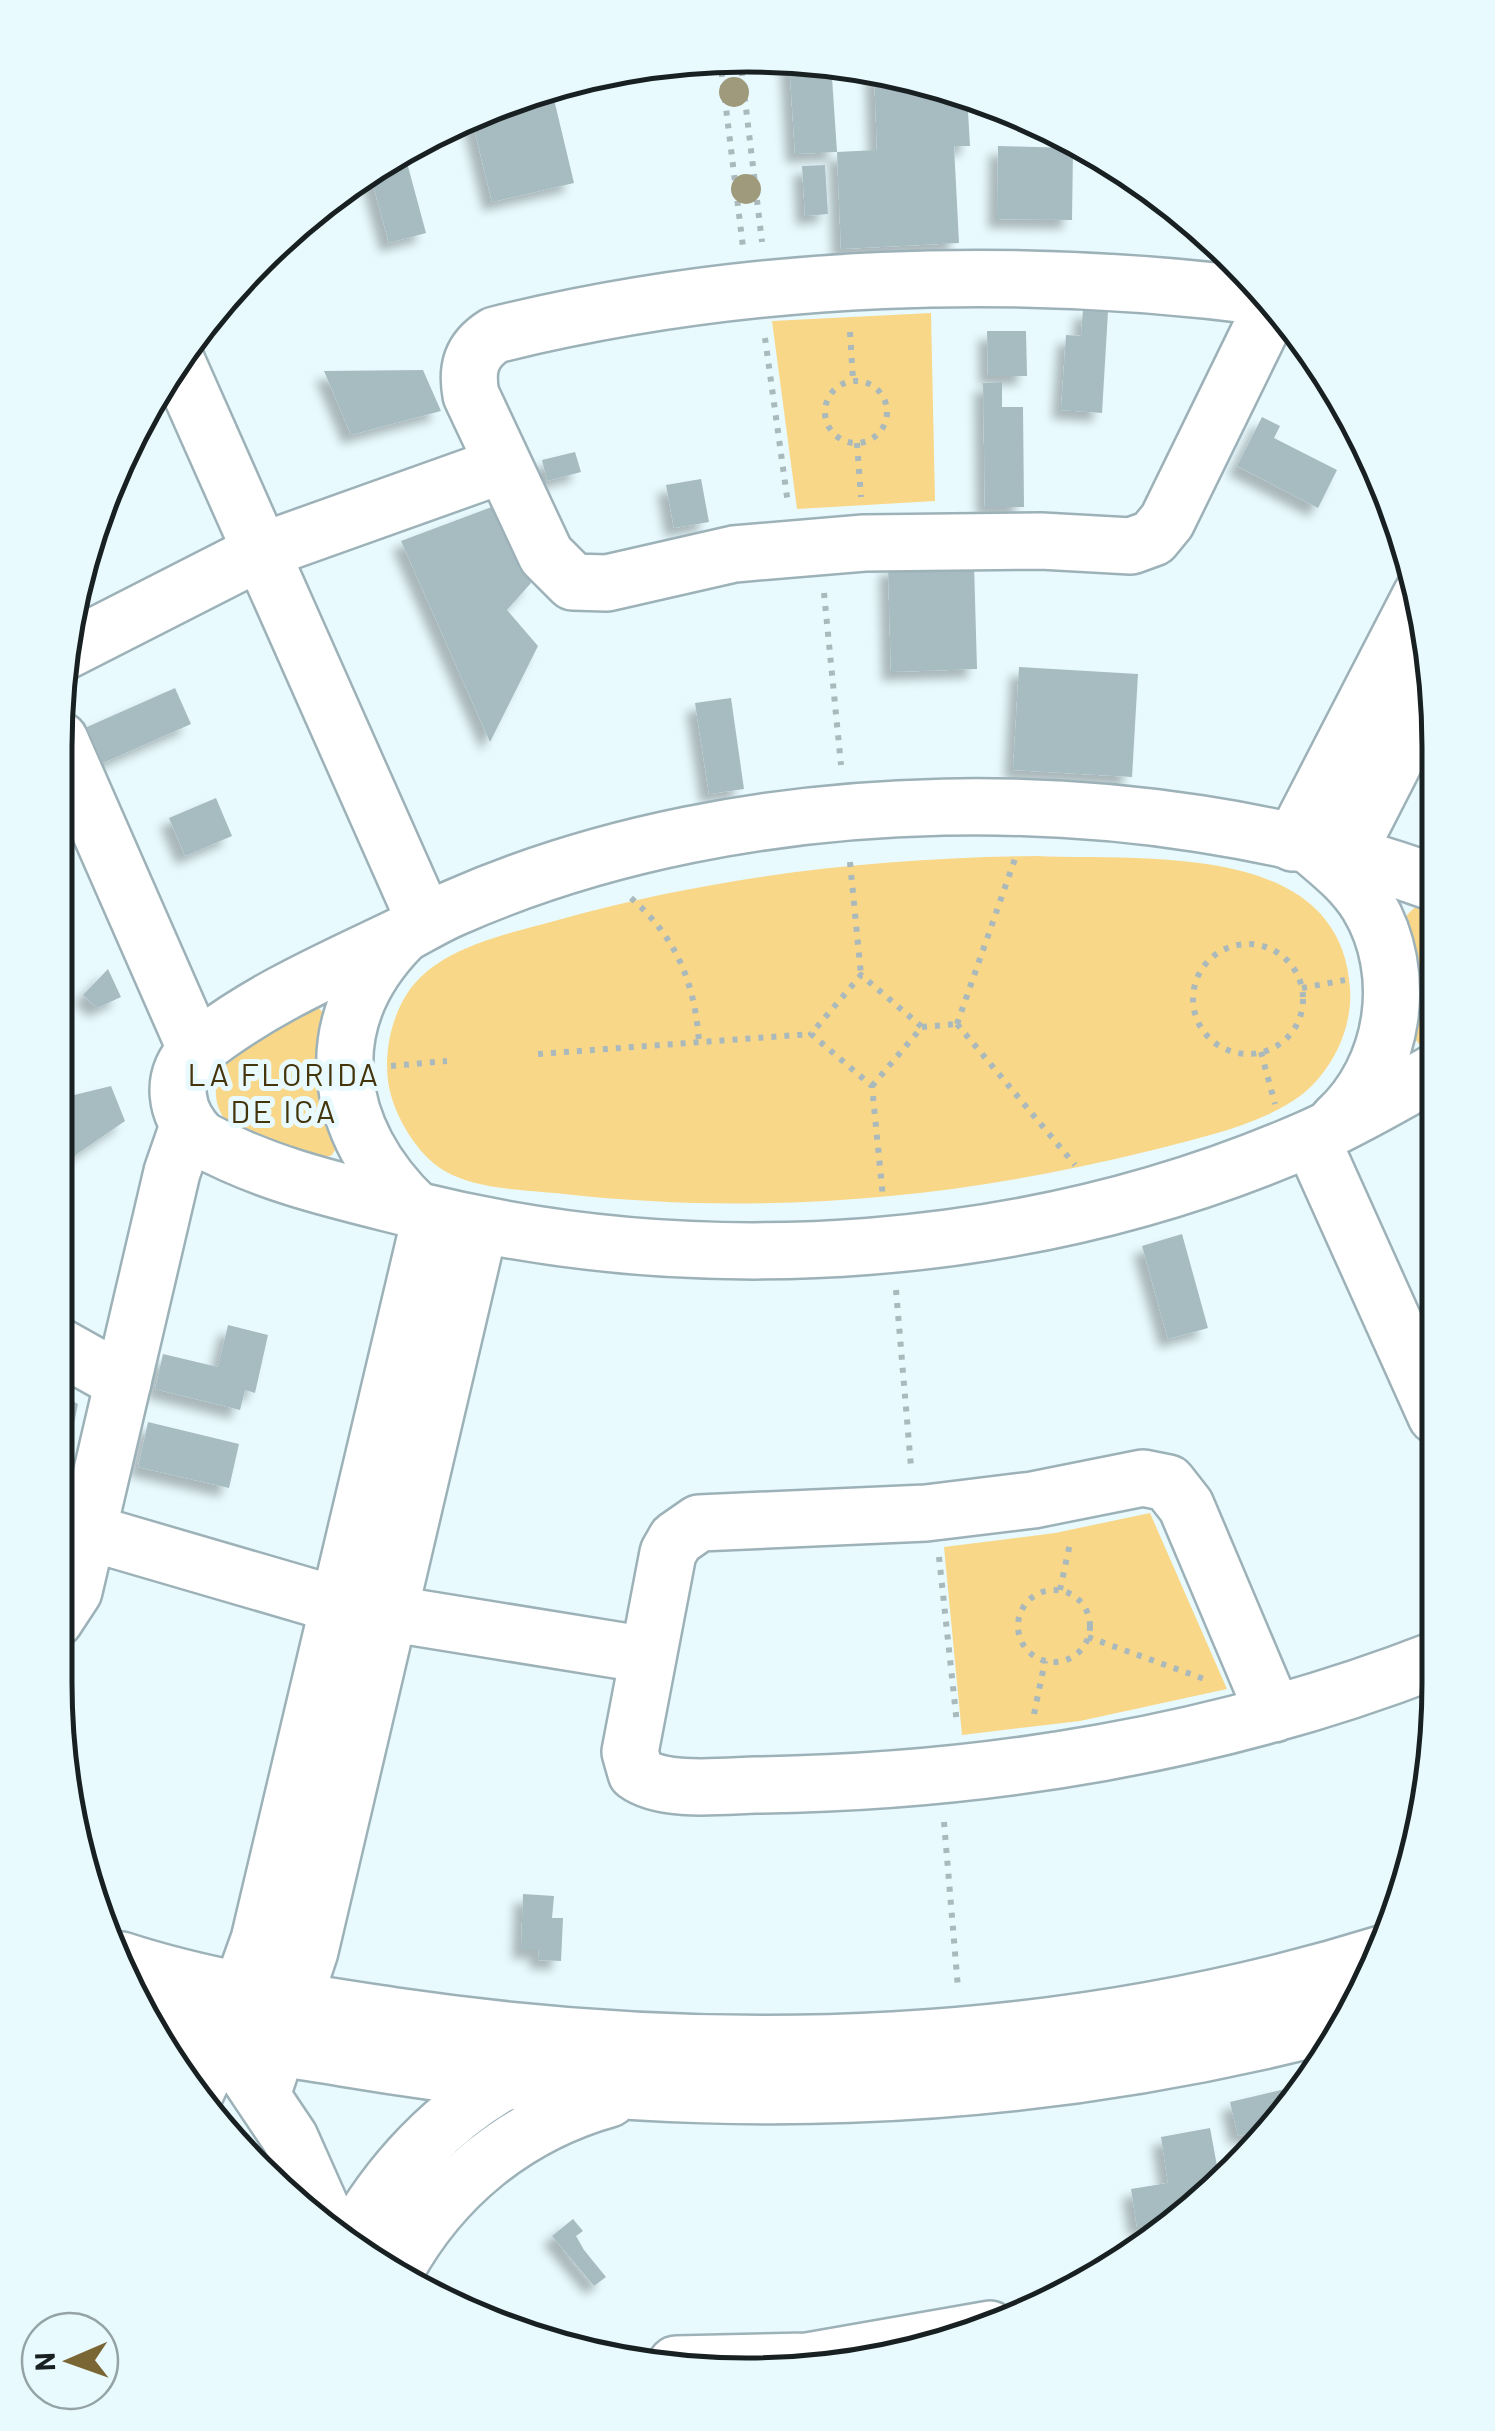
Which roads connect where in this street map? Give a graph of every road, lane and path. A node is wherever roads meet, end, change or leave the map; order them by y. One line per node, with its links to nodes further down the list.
1 (742, 72): 2 (path)
2 (763, 249)
3 (1249, 296): 7 (street)
4 (1266, 316): 7 (street)
5 (183, 376): 8 (street)
6 (888, 410): 6 (path)
7 (503, 465): 8 (street)
8 (262, 552): 10 (street); 17 (street)
9 (1411, 621): 14 (street)
10 (81, 643)
11 (1421, 703): 14 (street)
12 (1032, 810): 14 (street); 15 (street); 19 (path)
13 (75, 819): 23 (street)
14 (1323, 854): 16 (street); 28 (street)
15 (588, 861): 17 (street); 22 (path)
16 (1422, 880)
17 (414, 928): 23 (street); 30 (street)
18 (1246, 943): 18 (path)
19 (957, 1024): 20 (path); 29 (path)
20 (922, 1027): 21 (path); 26 (path)
21 (812, 1034): 22 (path); 26 (path)
22 (699, 1042): 24 (path)
23 (196, 1050): 27 (street)
24 (538, 1054)
25 (1422, 1079): 28 (street)
26 (872, 1086): 31 (path)
27 (188, 1126): 30 (street); 33 (street)
28 (1319, 1134): 29 (street); 34 (street)
29 (1110, 1205): 31 (street)
30 (442, 1216): 31 (street); 38 (street)
31 (887, 1244): 35 (path)
32 (72, 1353): 33 (street)
33 (122, 1382): 36 (street)
34 (1422, 1382)
35 (926, 1513): 40 (street); 42 (street); 43 (path)
36 (88, 1532): 37 (street); 38 (street)
37 (72, 1594)
38 (363, 1610): 40 (street); 46 (street); 50 (street)
39 (1088, 1636): 39 (path); 42 (path)
40 (647, 1655): 43 (street)
41 (1422, 1664): 42 (street)
42 (1271, 1709): 43 (street)
43 (962, 1772): 49 (path)
44 (1363, 1959): 49 (street)
45 (137, 1970): 46 (street)
46 (232, 2015): 47 (street); 50 (street); 50 (street); 52 (street)
47 (164, 2023)
48 (1330, 2025): 51 (street)
49 (962, 2036): 51 (street)
50 (279, 2048): 51 (street); 53 (street); 54 (street)
51 (630, 2068): 53 (street); 56 (street)
52 (201, 2079)
53 (502, 2082): 55 (street)
54 (321, 2206)
55 (357, 2234)
56 (401, 2263)

